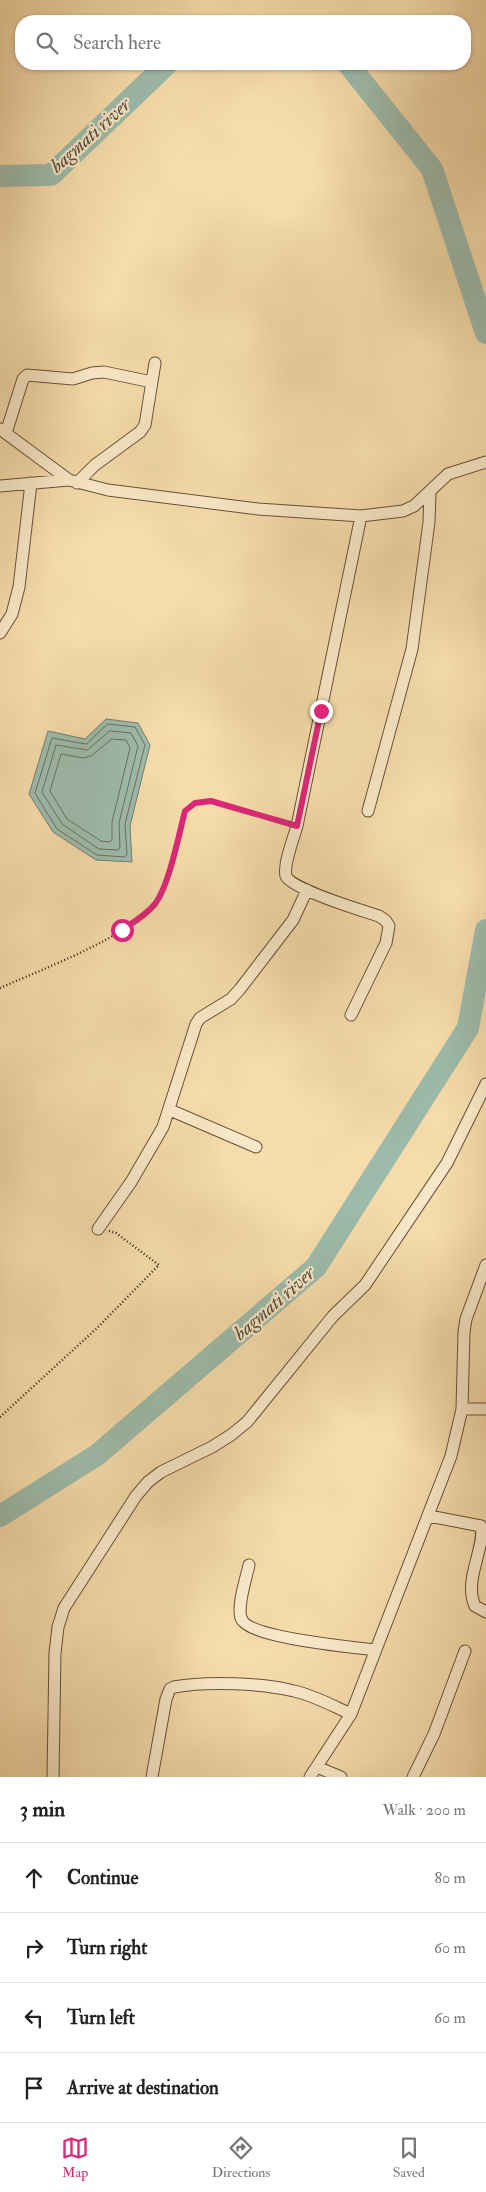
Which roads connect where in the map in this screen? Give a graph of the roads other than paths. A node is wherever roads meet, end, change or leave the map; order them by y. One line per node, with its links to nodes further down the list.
1 (155, 363): 2 (street)
2 (152, 382): 3 (street); 6 (street)
3 (3, 431): 6 (street)
4 (486, 462): 8 (street)
5 (31, 482): 6 (street); 7 (street); 10 (street)
6 (73, 482): 9 (street)
7 (0, 486)
8 (430, 492): 9 (street); 11 (street)
9 (361, 516): 12 (street)
10 (0, 633)
11 (368, 810)
12 (307, 890): 13 (street); 15 (street)
13 (352, 1015)
14 (486, 1084): 28 (street)
15 (170, 1110): 16 (street); 17 (street)
16 (256, 1147)
17 (98, 1228)
18 (486, 1265): 19 (street)
19 (462, 1409): 20 (street); 21 (street)
20 (486, 1409)
21 (429, 1516): 23 (street); 24 (street)
22 (249, 1565): 24 (street)
23 (486, 1612)
24 (375, 1650): 26 (street)
25 (465, 1651): 32 (street)
26 (352, 1714): 27 (street); 29 (street)
27 (317, 1766): 30 (street); 31 (street)
28 (53, 1777)
29 (152, 1777)
30 (310, 1777)
31 (341, 1777)
32 (413, 1777)

